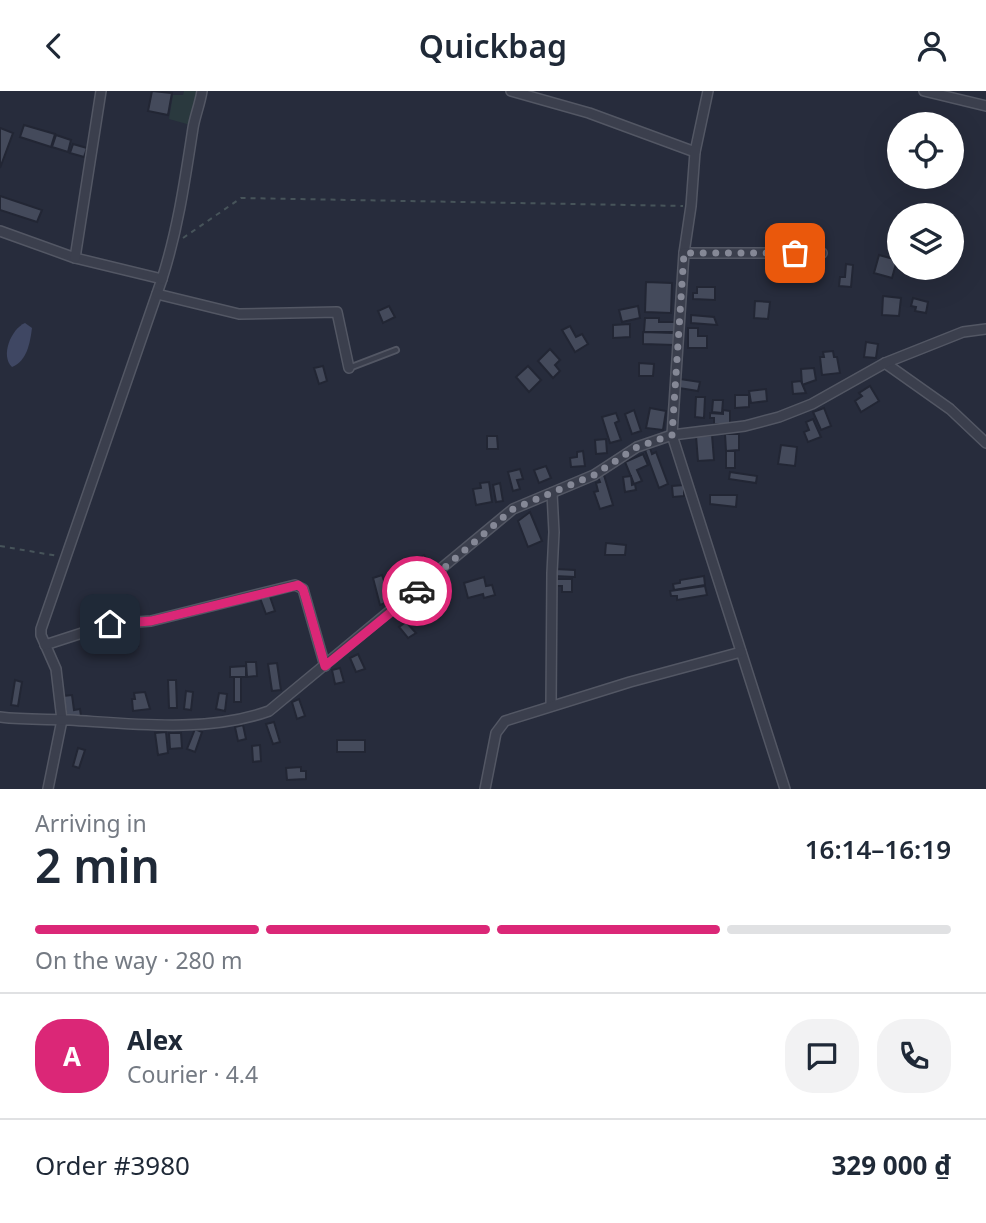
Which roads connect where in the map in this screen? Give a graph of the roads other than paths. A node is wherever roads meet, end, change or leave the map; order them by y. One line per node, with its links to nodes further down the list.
1 (101, 91): 11 (street)
2 (202, 91): 12 (street)
3 (511, 91): 7 (street)
4 (708, 91): 7 (street)
5 (924, 91): 6 (street)
6 (986, 106)
7 (695, 152): 9 (street)
8 (0, 232): 11 (street)
9 (684, 253): 10 (street); 18 (street)
10 (822, 253)
11 (75, 258): 12 (street)
12 (162, 279): 13 (street)
13 (157, 294): 17 (street); 21 (street)
14 (986, 328): 16 (street)
15 (396, 350): 17 (lane)
16 (885, 363): 18 (street); 19 (street)
17 (348, 368)
18 (672, 435): 20 (street); 22 (street)
19 (986, 443)
20 (552, 493): 23 (street); 24 (street)
21 (45, 645): 23 (street); 26 (street)
22 (741, 652): 24 (street); 29 (street)
23 (325, 666): 26 (street)
24 (551, 706): 28 (street)
25 (0, 717): 26 (street)
26 (62, 720): 27 (street)
27 (48, 789)
28 (485, 789)
29 (785, 789)

